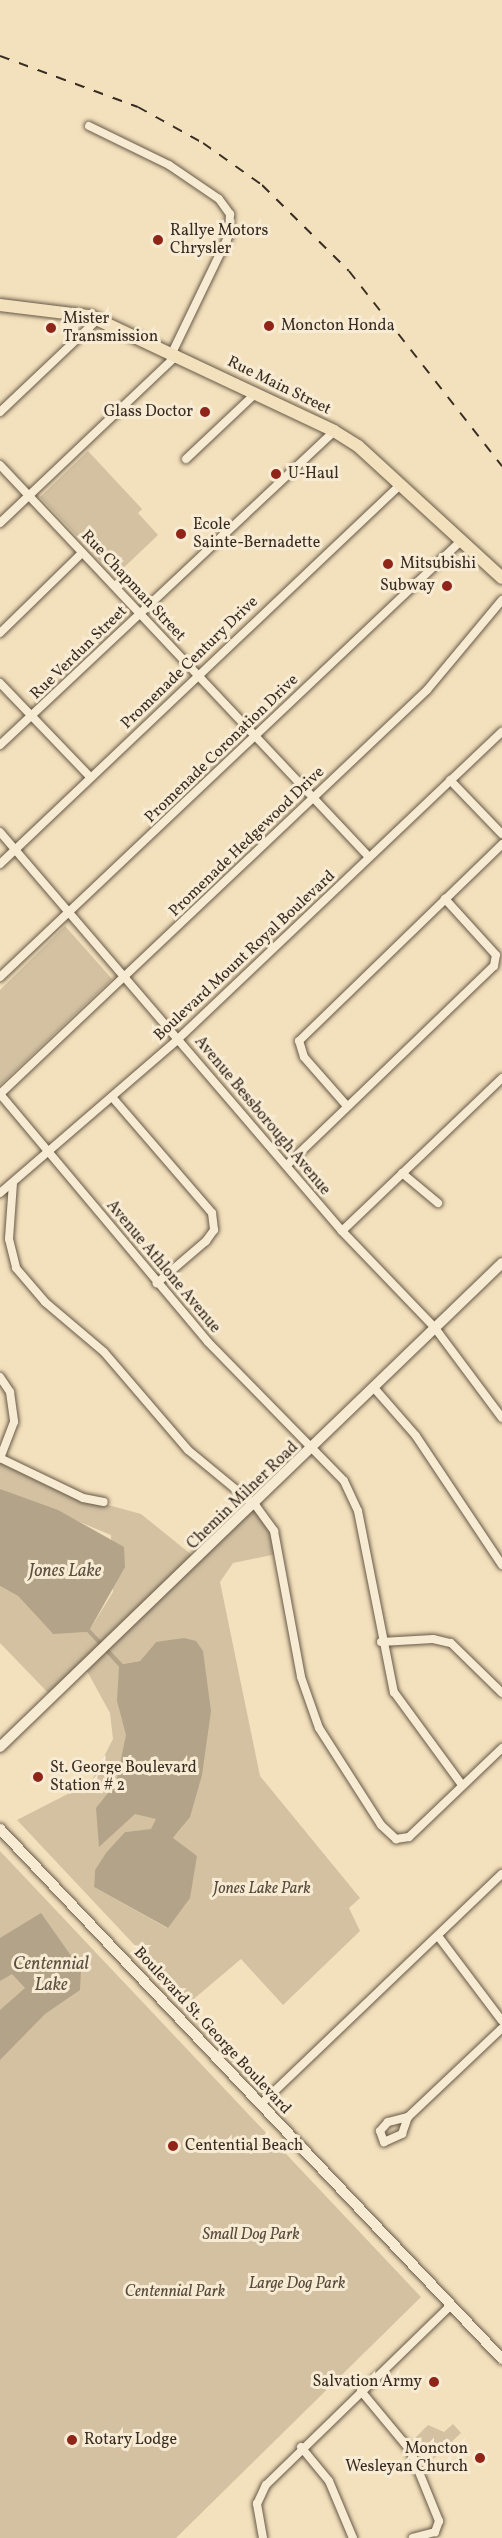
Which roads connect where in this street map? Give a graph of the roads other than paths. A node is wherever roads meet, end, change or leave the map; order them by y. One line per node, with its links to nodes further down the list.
1 (90, 126): 4 (street)
2 (0, 305): 3 (main road, Rue Main Street)
3 (98, 319): 4 (main road, Rue Main Street); 6 (street)
4 (175, 354): 5 (main road, Rue Main Street); 11 (street)
5 (256, 393): 7 (main road, Rue Main Street); 8 (street)
6 (0, 412)
7 (334, 431): 10 (main road, Rue Main Street); 17 (street, Rue Verdun Street)
8 (186, 459)
9 (0, 465): 11 (street, Rue Chapman Street)
10 (401, 484): 13 (main road, Rue Main Street); 19 (street, Promenade Century Drive)
11 (30, 496): 12 (street); 14 (street, Rue Chapman Street)
12 (0, 523)
13 (462, 540): 15 (main road, Rue Main Street); 23 (street, Promenade Coronation Drive)
14 (82, 553): 17 (street, Rue Chapman Street); 18 (street)
15 (502, 578)
16 (502, 600): 27 (street, Promenade Hedgewood Drive)
17 (140, 614): 19 (street, Rue Chapman Street); 21 (street, Rue Verdun Street)
18 (0, 633)
19 (197, 675): 23 (street, Rue Chapman Street); 25 (street, Promenade Century Drive)
20 (0, 683): 21 (street)
21 (32, 716): 24 (street, Rue Verdun Street); 25 (street)
22 (502, 732): 26 (street, Boulevard Mount Royal Boulevard)
23 (254, 735): 27 (street, Rue Chapman Street); 35 (street, Promenade Coronation Drive)
24 (0, 745)
25 (90, 777): 31 (street, Promenade Century Drive)
26 (450, 780): 29 (street); 32 (street, Boulevard Mount Royal Boulevard)
27 (313, 797): 32 (street, Rue Chapman Street); 36 (street, Promenade Hedgewood Drive)
28 (0, 832): 31 (street, Avenue Bessborough Avenue)
29 (502, 834)
30 (502, 844): 34 (street)
31 (15, 848): 33 (street, Promenade Century Drive); 35 (street, Avenue Bessborough Avenue)
32 (369, 857): 38 (street, Boulevard Mount Royal Boulevard)
33 (0, 864)
34 (445, 899): 42 (street); 42 (street)
35 (71, 913): 36 (street, Avenue Bessborough Avenue); 37 (street, Promenade Coronation Drive)
36 (126, 976): 38 (street, Avenue Bessborough Avenue); 40 (street, Promenade Hedgewood Drive)
37 (0, 977)
38 (179, 1038): 41 (street, Boulevard Mount Royal Boulevard); 44 (street, Avenue Bessborough Avenue)
39 (502, 1078): 45 (street)
40 (0, 1094): 43 (street, Avenue Athlone Avenue)
41 (112, 1097): 43 (street, Boulevard Mount Royal Boulevard); 51 (street)
42 (347, 1107): 44 (street)
43 (49, 1152): 46 (street, Boulevard Mount Royal Boulevard); 51 (street, Avenue Athlone Avenue)
44 (287, 1165): 49 (street, Avenue Bessborough Avenue)
45 (402, 1173): 48 (street); 49 (street)
46 (13, 1183): 47 (street, Boulevard Mount Royal Boulevard); 59 (street)
47 (0, 1193)
48 (438, 1203)
49 (342, 1231): 52 (street, Avenue Bessborough Avenue)
50 (502, 1263): 52 (main road, Chemin Milner Road)
51 (157, 1282): 56 (street, Avenue Athlone Avenue)
52 (435, 1328): 54 (main road, Chemin Milner Road); 55 (street, Avenue Bessborough Avenue)
53 (0, 1377): 57 (street)
54 (375, 1389): 56 (main road, Chemin Milner Road); 60 (street)
55 (502, 1418)
56 (314, 1448): 59 (main road, Chemin Milner Road); 61 (street, Avenue Athlone Avenue)
57 (0, 1458): 58 (street)
58 (104, 1502)
59 (256, 1506): 63 (main road, Chemin Milner Road); 65 (street)
60 (502, 1565)
61 (381, 1642): 62 (street); 65 (street, Avenue Athlone Avenue)
62 (502, 1693)
63 (0, 1747)
64 (502, 1748): 65 (street)
65 (462, 1785)
66 (0, 1829): 71 (main road, Boulevard St. George Boulevard)
67 (502, 1874): 68 (street)
68 (438, 1936): 69 (street); 71 (street)
69 (502, 2021)
70 (502, 2028): 72 (street)
71 (261, 2104): 73 (main road, Boulevard St. George Boulevard)
72 (408, 2117)
73 (451, 2305): 74 (main road, Boulevard St. George Boulevard); 75 (street)
74 (502, 2359)
75 (361, 2391): 76 (street); 79 (street)
76 (301, 2447): 77 (street); 78 (street)
77 (263, 2538)
78 (353, 2538)
79 (413, 2538)

